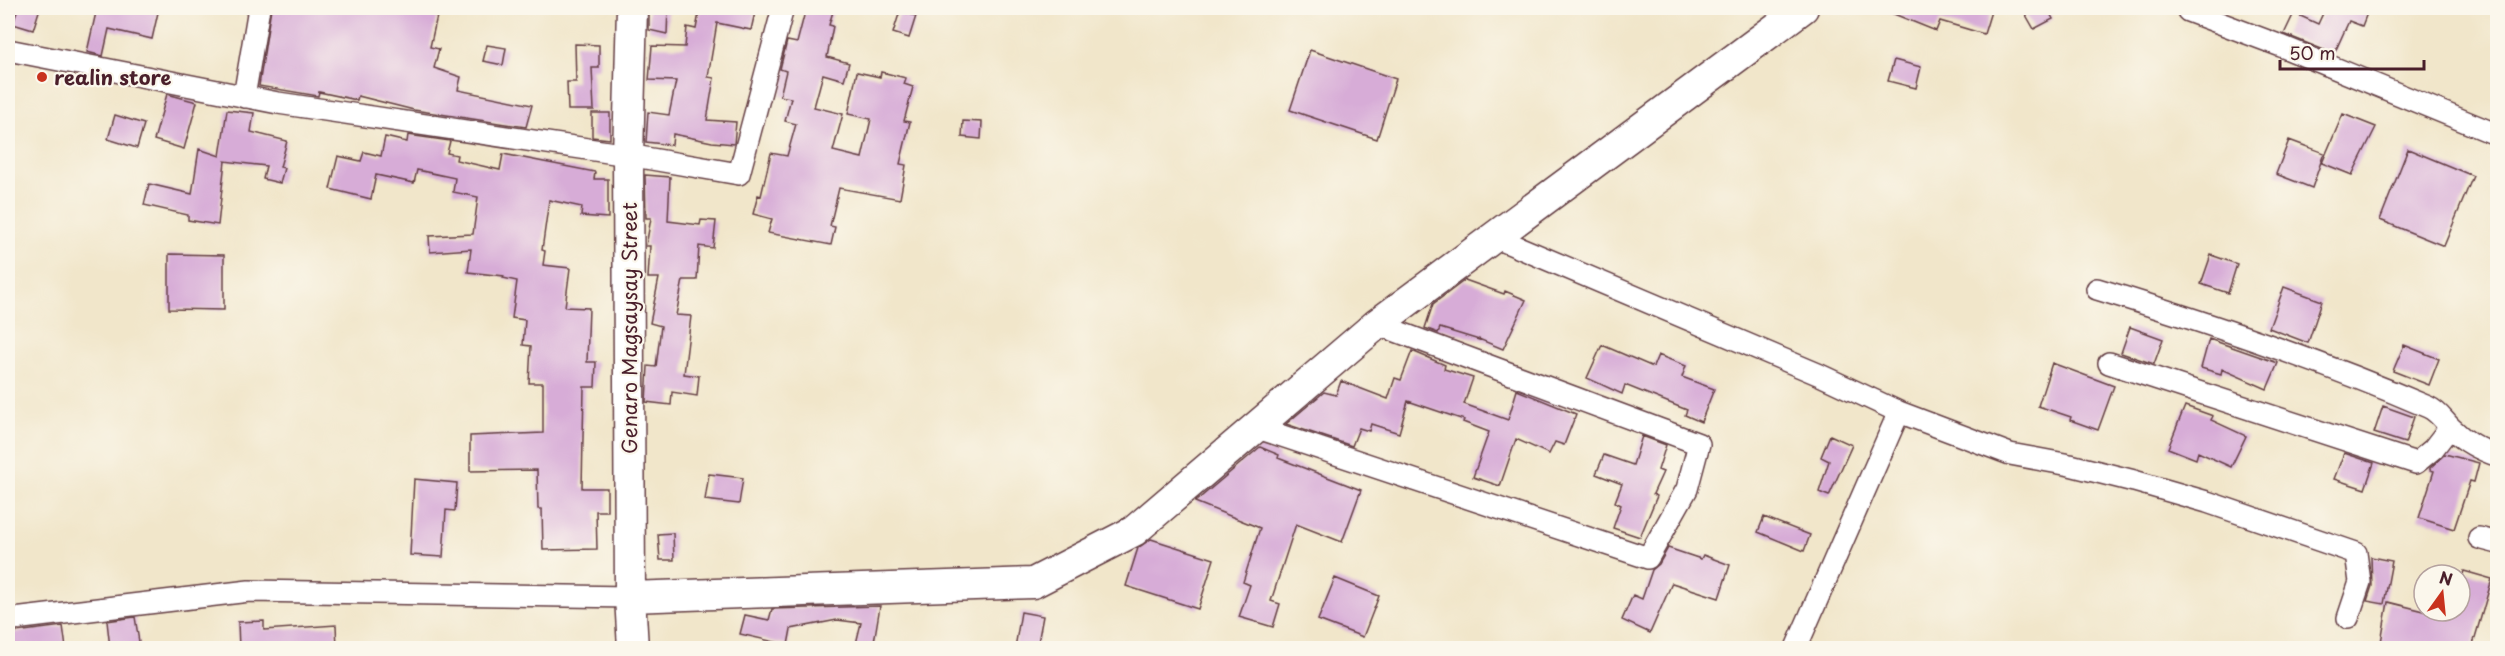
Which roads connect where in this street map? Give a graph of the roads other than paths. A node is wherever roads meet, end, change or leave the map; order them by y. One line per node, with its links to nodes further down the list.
1 (259, 8): 7 (street)
2 (632, 8): 9 (street, Genaro Magsaysay Street)
3 (783, 8): 9 (street)
4 (1803, 8): 10 (street)
5 (2183, 9): 8 (street)
6 (8, 50): 7 (street)
7 (244, 97): 9 (street)
8 (2498, 135)
9 (628, 155): 18 (street, Genaro Magsaysay Street)
10 (1492, 236): 12 (street); 14 (street)
11 (2097, 289): 16 (street)
12 (1377, 324): 15 (street); 15 (street)
13 (2109, 363): 16 (street)
14 (1899, 412): 19 (street); 22 (street)
15 (1255, 427): 18 (street)
16 (2450, 427): 17 (street)
17 (2498, 456)
18 (630, 597): 20 (street); 21 (street, Genaro Magsaysay Street)
19 (2348, 618)
20 (8, 621)
21 (633, 648)
22 (1796, 648)

